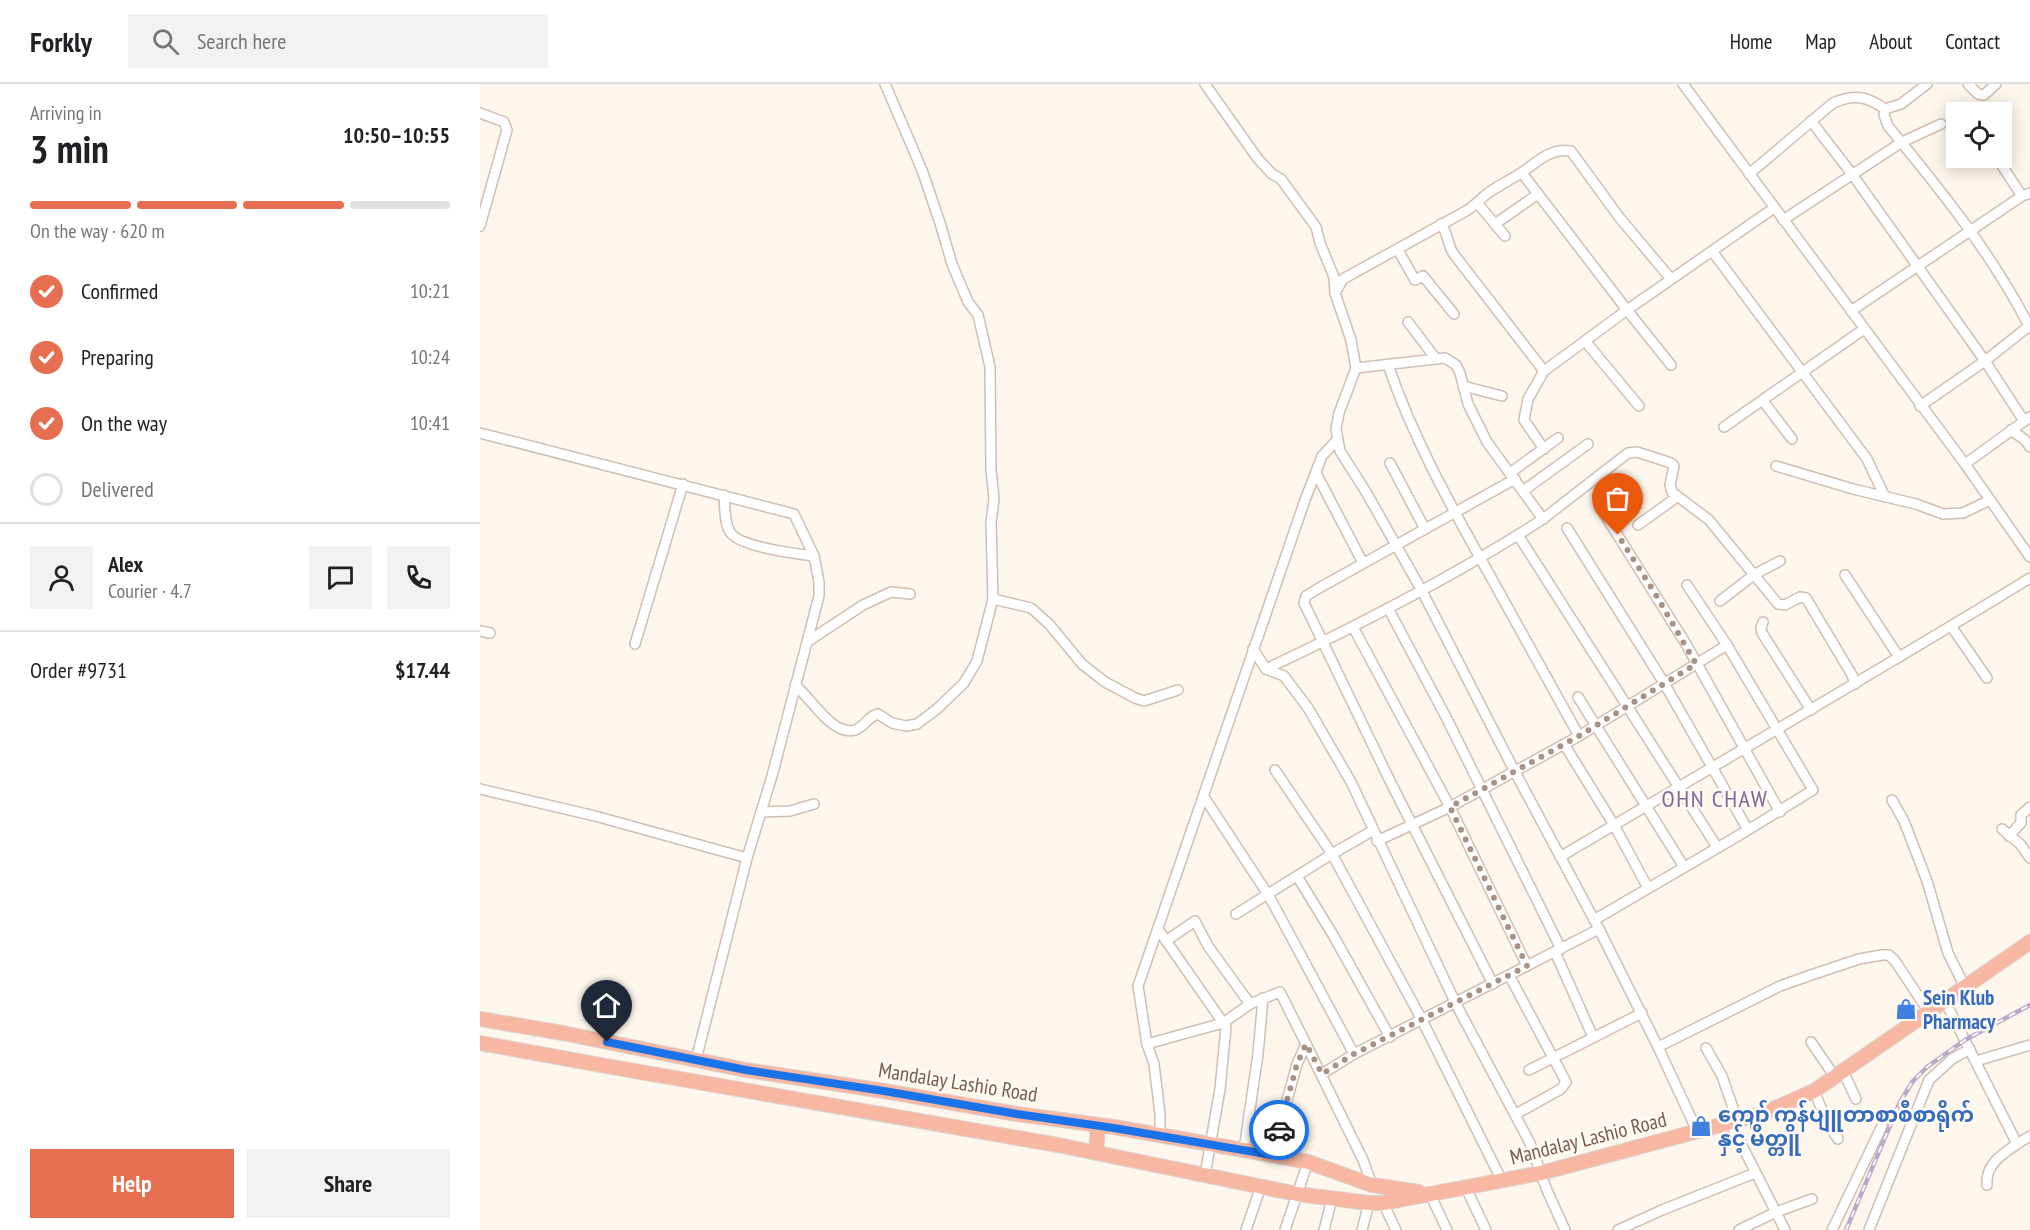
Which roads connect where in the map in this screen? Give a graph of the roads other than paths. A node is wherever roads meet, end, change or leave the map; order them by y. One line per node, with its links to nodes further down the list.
1 (885, 84): 90 (street)
2 (1205, 84): 29 (street)
3 (1683, 84): 14 (street)
4 (1927, 84): 7 (street)
5 (1968, 84): 6 (street)
6 (1996, 84)
7 (1885, 109): 9 (street); 11 (street)
8 (480, 113): 21 (street)
9 (1811, 121): 14 (street); 15 (street)
10 (1941, 124): 11 (street)
11 (1902, 142): 15 (street); 24 (street)
12 (2005, 168): 17 (street)
13 (1522, 173): 16 (street); 18 (street); 30 (street)
14 (1749, 174): 19 (street)
15 (1852, 174): 20 (street); 28 (street)
16 (1538, 194): 23 (street); 31 (street)
17 (2026, 195): 24 (street)
18 (1478, 204): 22 (street); 23 (street)
19 (1774, 208): 20 (street); 27 (street)
20 (1783, 220): 32 (street)
21 (481, 221)
22 (1441, 224): 26 (street); 43 (street)
23 (1495, 224): 25 (street)
24 (1969, 231): 28 (street); 35 (street)
25 (1505, 236)
26 (1398, 250): 29 (street); 33 (street)
27 (1712, 251): 30 (street); 44 (street)
28 (1917, 267): 32 (street); 39 (street)
29 (1338, 278): 42 (street)
30 (1671, 279): 31 (street)
31 (1627, 310): 37 (street); 41 (street)
32 (1851, 311): 36 (street)
33 (1455, 314)
34 (1408, 322): 38 (street)
35 (2029, 327): 39 (street)
36 (1864, 329): 44 (street); 49 (street)
37 (1585, 341): 43 (street); 48 (street)
38 (1436, 359): 40 (street); 45 (street)
39 (1984, 361): 49 (street); 50 (street)
40 (1388, 365): 42 (street); 71 (street)
41 (1671, 365)
42 (1356, 368): 56 (street)
43 (1545, 371): 59 (street)
44 (1802, 373): 47 (street); 69 (street)
45 (1464, 386): 46 (street); 64 (street)
46 (1502, 396)
47 (1763, 400): 51 (street); 55 (street)
48 (1639, 406)
49 (1920, 406): 61 (street)
50 (2027, 419): 52 (street)
51 (1724, 427)
52 (2011, 430): 58 (street); 61 (street)
53 (480, 433): 65 (street)
54 (1558, 438): 59 (street)
55 (1791, 439)
56 (1337, 440): 63 (street); 78 (street)
57 (1588, 444): 66 (street)
58 (2030, 447)
59 (1544, 449): 64 (street)
60 (1390, 464): 76 (street)
61 (1965, 464): 70 (street)
62 (1776, 466): 69 (street)
63 (1316, 472): 83 (street); 100 (street)
64 (1512, 476): 66 (street); 71 (street)
65 (683, 484): 67 (street); 98 (street)
66 (1523, 491): 73 (street)
67 (724, 495): 79 (street); 79 (street)
68 (1677, 497): 73 (street); 74 (street); 84 (street)
69 (1885, 497): 70 (street)
70 (1990, 500): 80 (street)
71 (1455, 514): 76 (street); 81 (street)
72 (1605, 515): 102 (street)
73 (1543, 519): 77 (street)
74 (1638, 525)
75 (1567, 528): 105 (street)
76 (1425, 529): 78 (street)
77 (1518, 535): 81 (street); 110 (street)
78 (1395, 544): 83 (street); 88 (street)
79 (814, 556): 96 (street)
80 (2030, 557)
81 (1480, 558): 88 (street); 114 (street)
82 (1780, 561): 84 (street)
83 (1363, 563): 97 (street)
84 (1755, 574): 91 (street); 106 (street)
85 (1845, 575): 101 (street)
86 (2030, 578): 94 (street)
87 (1687, 585): 99 (street)
88 (1422, 591): 92 (street); 119 (street)
89 (910, 594): 96 (street)
90 (993, 599): 107 (street); 108 (street)
91 (1720, 601)
92 (1388, 608): 95 (street); 122 (street)
93 (1763, 622): 111 (street)
94 (1951, 626): 101 (street); 104 (street)
95 (1353, 627): 97 (street); 126 (street)
96 (807, 642): 107 (street)
97 (1322, 642): 103 (street); 131 (street)
98 (634, 644)
99 (1727, 645): 102 (street); 113 (street)
100 (1253, 649): 103 (street); 123 (street)
101 (1899, 657): 106 (street)
102 (1696, 664): 105 (street); 116 (street)
103 (1266, 669): 135 (street)
104 (1987, 678)
105 (1664, 683): 110 (street); 117 (street)
106 (1855, 684): 111 (street)
107 (795, 685): 129 (street)
108 (1178, 690)
109 (1578, 697): 112 (street)
110 (1629, 706): 112 (street); 120 (street)
111 (1811, 710): 113 (street)
112 (1596, 726): 114 (street); 127 (street)
113 (1778, 730): 116 (street); 130 (street)
114 (1579, 736): 115 (street)
115 (1564, 744): 119 (street); 132 (street)
116 (1744, 748): 117 (street); 130 (street)
117 (1712, 767): 120 (street); 134 (street)
118 (1275, 770): 139 (street)
119 (1515, 772): 122 (street); 140 (street)
120 (1678, 786): 127 (street); 138 (street)
121 (480, 789): 141 (street)
122 (1482, 790): 126 (street); 152 (street)
123 (1204, 797): 146 (street); 149 (street)
124 (1892, 800): 156 (street)
125 (814, 804): 129 (street)
126 (1450, 807): 131 (street); 153 (street)
127 (1646, 807): 132 (street); 143 (street)
128 (2030, 807): 136 (street)
129 (761, 812): 141 (street)
130 (1780, 812): 134 (street)
131 (1413, 823): 137 (street); 155 (street)
132 (1614, 825): 140 (street); 145 (street)
133 (2002, 829): 136 (street)
134 (1748, 830): 138 (street)
135 (1372, 831): 137 (street); 139 (street)
136 (2009, 837): 142 (street)
137 (1377, 841): 160 (street)
138 (1717, 847): 143 (street)
139 (1332, 854): 144 (street); 164 (street)
140 (1560, 857): 148 (street)
141 (747, 858): 178 (street)
142 (2030, 858)
143 (1684, 867): 145 (street)
144 (1297, 876): 146 (street); 166 (street)
145 (1648, 888): 148 (street)
146 (1269, 896): 147 (street); 176 (street)
147 (1236, 914)
148 (1597, 925): 152 (street); 162 (street)
149 (1158, 929): 150 (street); 170 (street)
150 (1166, 941): 159 (street); 165 (street)
151 (2030, 942): 156 (highway, Mandalay Lashio Road)
152 (1558, 950): 153 (street); 167 (street)
153 (1527, 966): 154 (street)
154 (1509, 975): 155 (street); 177 (street)
155 (1493, 984): 160 (street)
156 (1965, 987): 158 (highway, Mandalay Lashio Road)
157 (1263, 998): 159 (street); 171 (street); 195 (street)
158 (1945, 1001): 161 (highway, Mandalay Lashio Road); 175 (street)
159 (1250, 1004): 165 (street)
160 (1456, 1004): 164 (street); 185 (street)
161 (1929, 1012): 173 (street); 182 (highway, Mandalay Lashio Road)
162 (1641, 1013): 167 (street); 173 (street)
163 (480, 1019): 178 (highway, Mandalay Lashio Road)
164 (1422, 1020): 166 (street); 202 (street)
165 (1223, 1023): 170 (street); 193 (street)
166 (1390, 1036): 176 (street)
167 (1593, 1037): 177 (street)
168 (480, 1042): 196 (highway, Mandalay Lashio Road)
169 (1811, 1042): 182 (street)
170 (1147, 1044): 190 (street)
171 (1306, 1044): 181 (street); 197 (street)
172 (2030, 1045): 179 (street)
173 (1659, 1047): 189 (street)
174 (1706, 1048): 186 (street)
175 (1970, 1049): 179 (street); 225 (street)
176 (1354, 1054): 181 (street)
177 (1552, 1058): 180 (street); 185 (street)
178 (696, 1060): 187 (highway, Mandalay Lashio Road)
179 (1976, 1061): 194 (street)
180 (1529, 1070)
181 (1322, 1074): 203 (street)
182 (1839, 1074): 183 (highway, Mandalay Lashio Road); 184 (street)
183 (1814, 1091): 186 (highway, Mandalay Lashio Road); 192 (street)
184 (1856, 1099)
185 (1516, 1114): 199 (street)
186 (1735, 1123): 189 (highway, Mandalay Lashio Road); 200 (street)
187 (1098, 1125): 190 (highway, Mandalay Lashio Road); 196 (highway)
188 (1882, 1126): 224 (street)
189 (1698, 1133): 199 (highway, Mandalay Lashio Road)
190 (1160, 1135): 193 (highway, Mandalay Lashio Road)
191 (2030, 1136): 194 (street)
192 (1838, 1139)
193 (1210, 1144): 195 (highway, Mandalay Lashio Road); 201 (street)
194 (2017, 1144): 204 (street)
195 (1244, 1150): 197 (highway, Mandalay Lashio Road)
196 (1096, 1153): 201 (highway, Mandalay Lashio Road)
197 (1272, 1155): 198 (highway, Mandalay Lashio Road)
198 (1308, 1162): 203 (highway, Mandalay Lashio Road); 207 (street)
199 (1541, 1173): 202 (highway, Mandalay Lashio Road); 220 (street)
200 (1755, 1173): 212 (street); 221 (street)
201 (1205, 1175): 205 (highway, Mandalay Lashio Road)
202 (1502, 1181): 206 (highway, Mandalay Lashio Road)
203 (1372, 1185): 208 (highway, Mandalay Lashio Road)
204 (1988, 1185)
205 (1261, 1186): 207 (highway, Mandalay Lashio Road); 213 (street)
206 (1466, 1188): 208 (highway, Mandalay Lashio Road); 219 (street)
207 (1297, 1194): 209 (highway, Mandalay Lashio Road); 214 (street)
208 (1429, 1194): 211 (highway, Mandalay Lashio Road); 218 (street)
209 (1332, 1199): 211 (highway, Mandalay Lashio Road); 215 (street)
210 (1812, 1199): 212 (street)
211 (1376, 1203): 216 (street); 217 (street)
212 (1776, 1212): 222 (street); 223 (street)
213 (1246, 1230)
214 (1285, 1230)
215 (1323, 1230)
216 (1362, 1230)
217 (1396, 1230)
218 (1448, 1230)
219 (1486, 1230)
220 (1565, 1230)
221 (1618, 1230)
222 (1739, 1230)
223 (1785, 1230)
224 (1832, 1230)
225 (1869, 1230)

